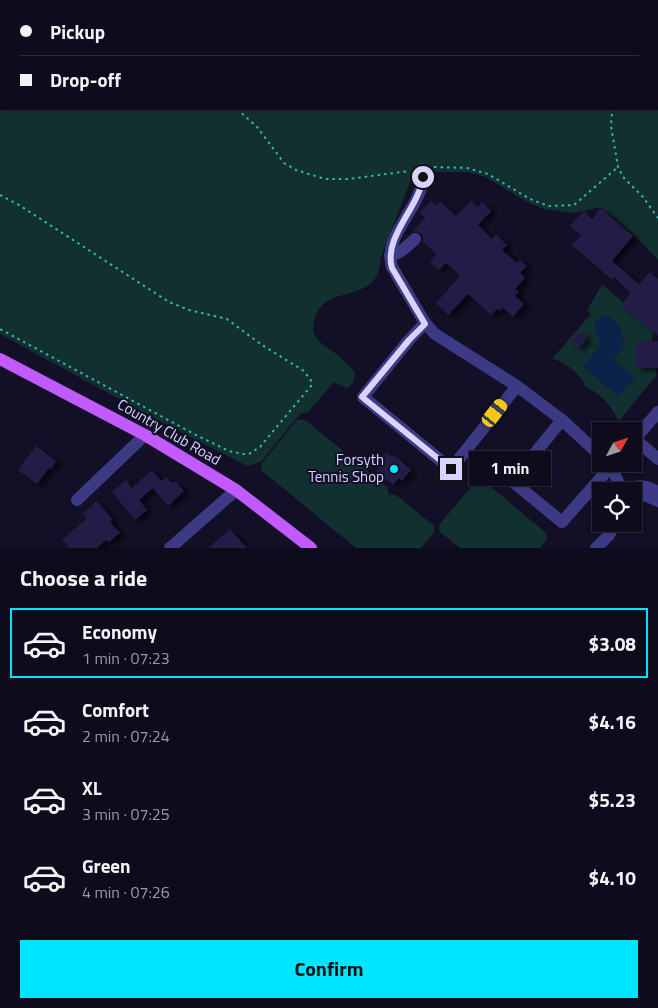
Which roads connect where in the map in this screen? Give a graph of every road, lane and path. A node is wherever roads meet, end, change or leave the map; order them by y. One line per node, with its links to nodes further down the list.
1 (613, 110): 4 (path)
2 (422, 169): 6 (street)
3 (0, 195): 8 (path)
4 (658, 218)
5 (415, 239): 6 (street)
6 (390, 255): 7 (street)
7 (425, 324): 10 (street); 10 (street)
8 (0, 329)
9 (0, 360): 14 (main road, Country Club Road)
10 (517, 386): 12 (street)
11 (658, 412): 13 (street)
12 (562, 420): 16 (street); 18 (street)
13 (642, 431)
14 (145, 434): 20 (main road, Country Club Road); 23 (street)
15 (642, 446): 17 (street)
16 (592, 448)
17 (658, 459)
18 (604, 472)
19 (642, 486): 21 (street)
20 (236, 490): 27 (street); 28 (main road, Country Club Road)
21 (658, 492)
22 (642, 495): 24 (street)
23 (77, 500)
24 (658, 501)
25 (611, 532): 26 (street)
26 (595, 546)
27 (170, 548)
28 (311, 548)

